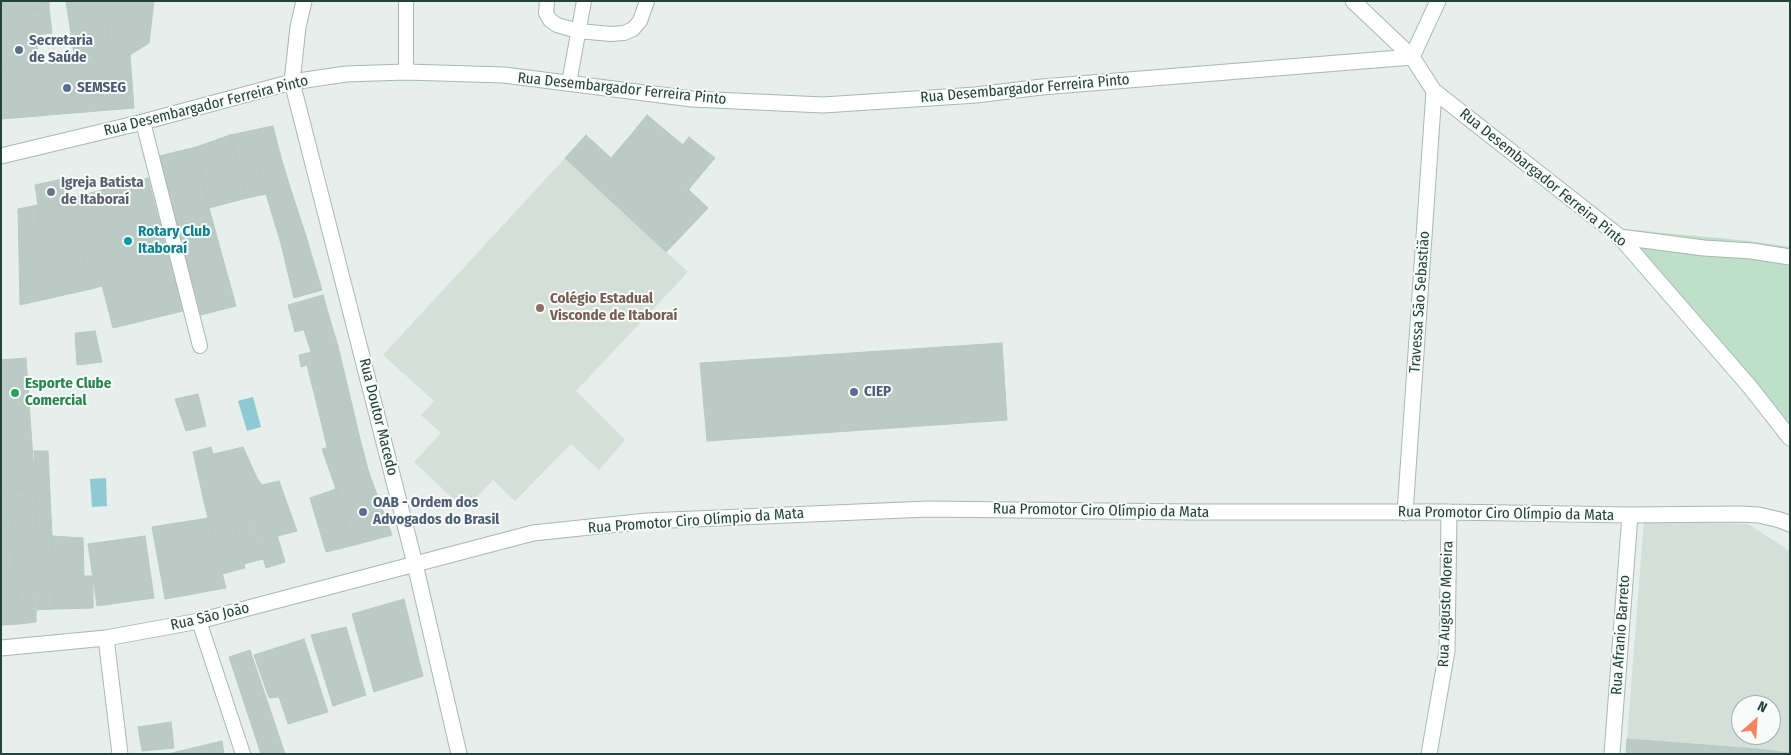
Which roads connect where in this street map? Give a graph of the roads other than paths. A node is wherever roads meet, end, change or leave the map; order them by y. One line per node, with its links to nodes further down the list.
1 (304, 1): 11 (street)
2 (406, 1): 10 (lane)
3 (546, 1): 8 (lane)
4 (584, 1): 8 (lane)
5 (647, 1): 8 (lane)
6 (1353, 1): 9 (street, Rua Desembargador Ferreira Pinto)
7 (1438, 1): 9 (street)
8 (578, 30): 12 (lane)
9 (1412, 57): 12 (street, Rua Desembargador Ferreira Pinto); 13 (street, Rua Desembargador Ferreira Pinto)
10 (406, 72): 11 (street, Rua Desembargador Ferreira Pinto); 12 (street, Rua Desembargador Ferreira Pinto)
11 (292, 82): 14 (street, Rua Desembargador Ferreira Pinto); 24 (street, Rua Doutor Macedo)
12 (568, 83)
13 (1434, 91): 16 (street, Rua Desembargador Ferreira Pinto); 21 (street, Travessa São Sebastião)
14 (143, 122): 15 (street, Rua Desembargador Ferreira Pinto); 18 (lane)
15 (1, 156)
16 (1620, 237): 17 (street); 19 (street, Rua Desembargador Ferreira Pinto)
17 (1790, 257)
18 (200, 346)
19 (1790, 438)
20 (1449, 512): 21 (street, Rua Promotor Ciro Olímpio da Mata); 22 (street, Rua Promotor Ciro Olímpio da Mata); 31 (street, Rua Augusto Moreira)
21 (1406, 513): 24 (street, Rua Promotor Ciro Olímpio da Mata)
22 (1630, 515): 23 (street, Rua Promotor Ciro Olímpio da Mata); 32 (street, Rua Afranio Barreto)
23 (1787, 518)
24 (415, 564): 25 (street, Rua São João); 30 (street, Rua Doutor Macedo)
25 (199, 621): 26 (street, Rua São João); 29 (lane)
26 (106, 638): 27 (street, Rua São João); 28 (street)
27 (1, 648)
28 (120, 754)
29 (244, 754)
30 (459, 754)
31 (1429, 754)
32 (1612, 754)

